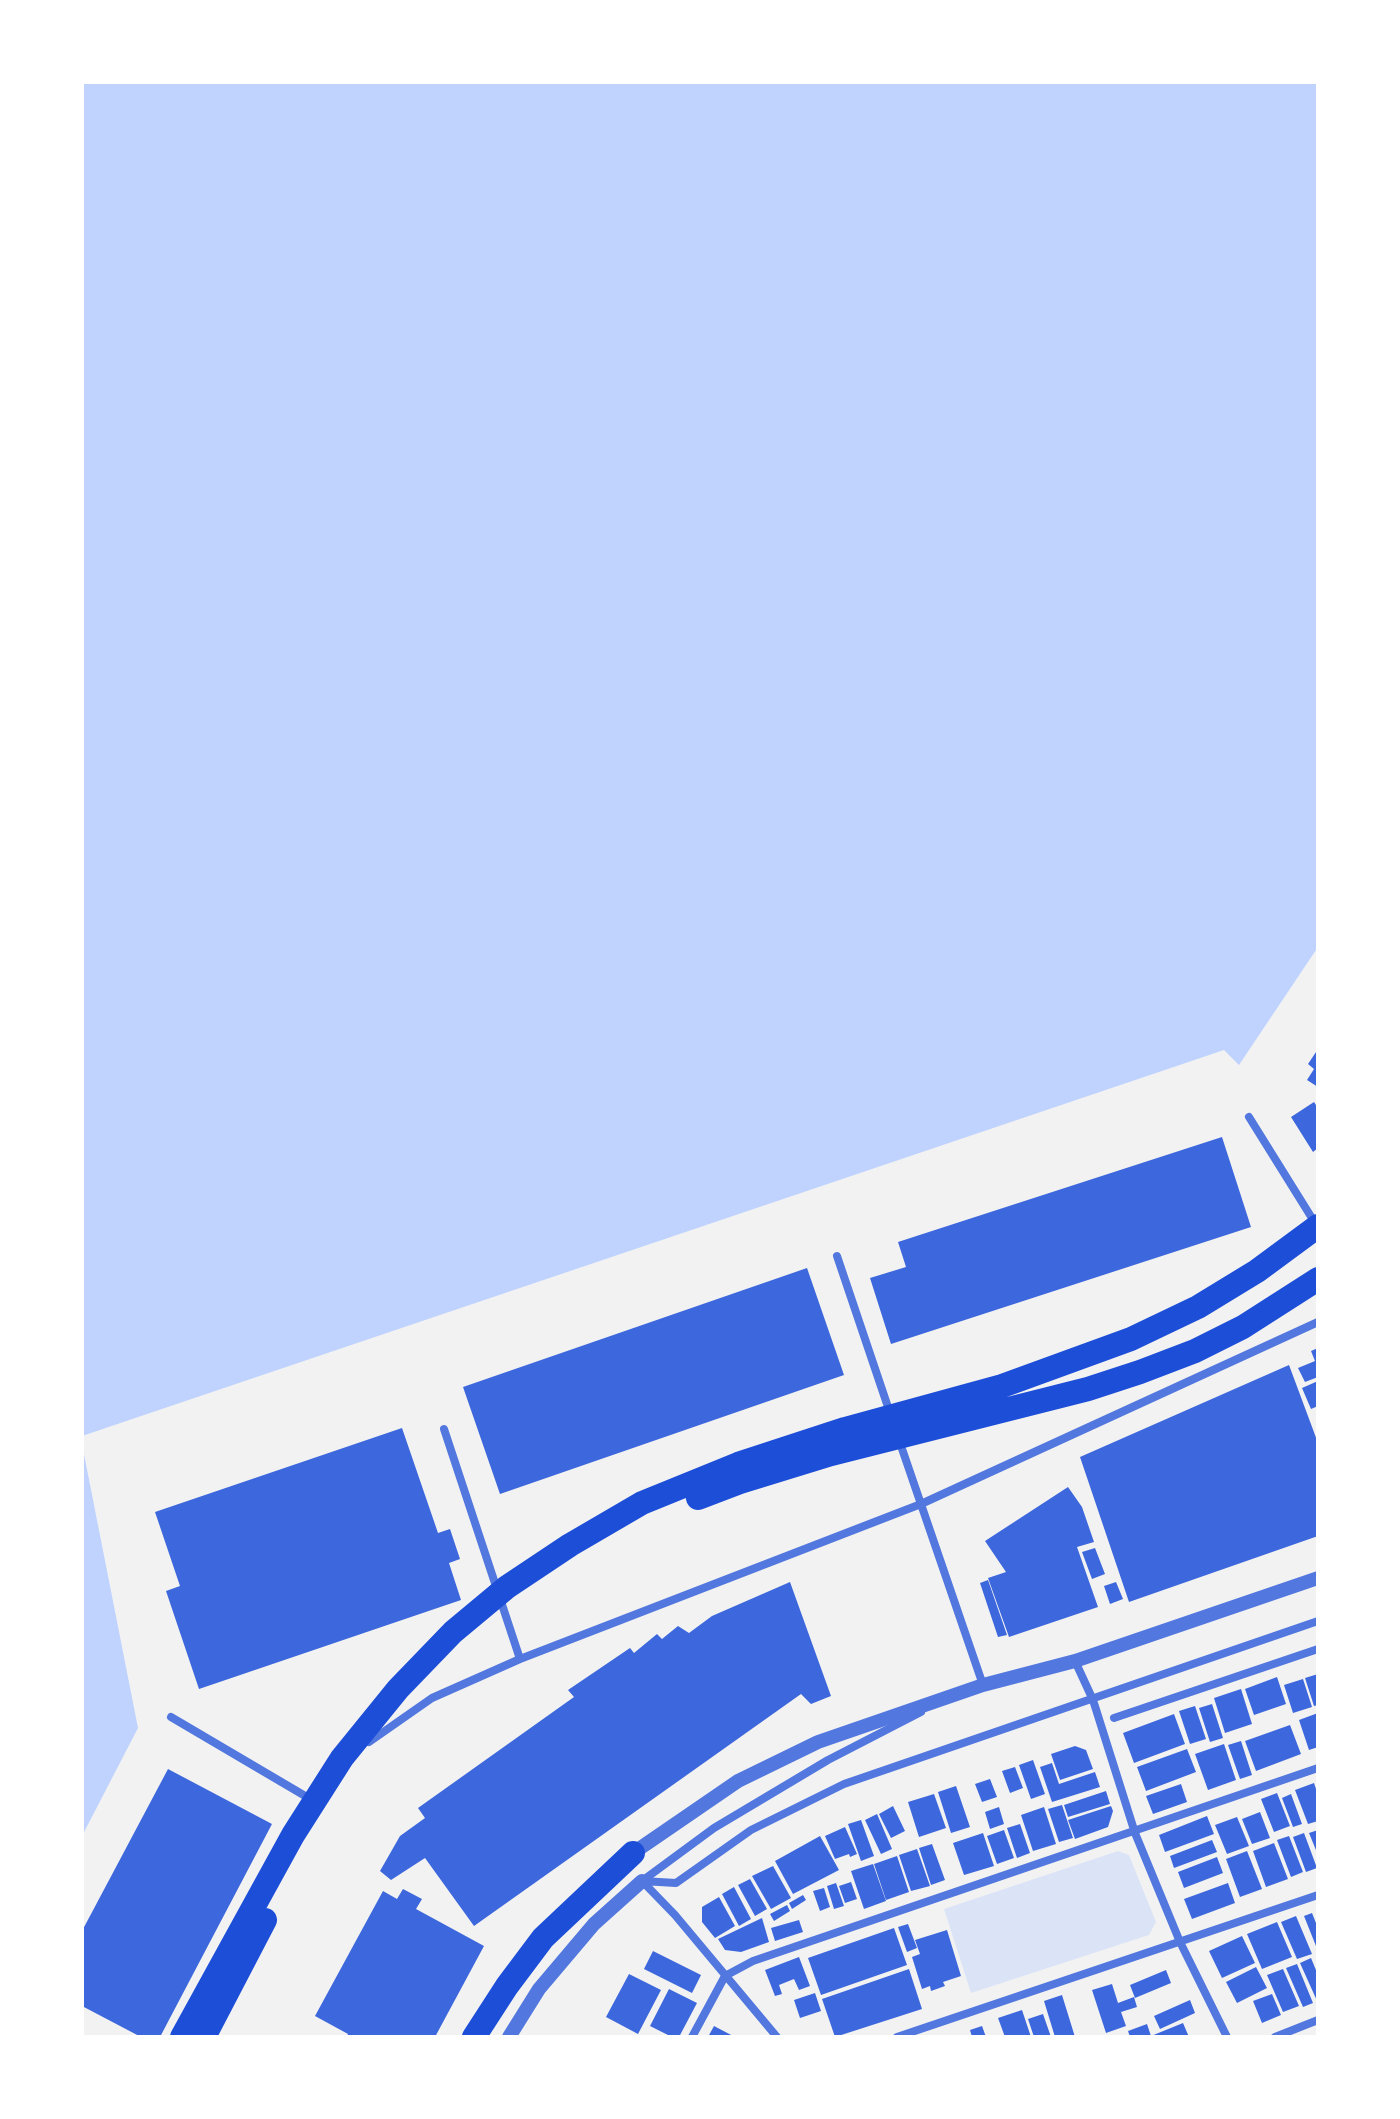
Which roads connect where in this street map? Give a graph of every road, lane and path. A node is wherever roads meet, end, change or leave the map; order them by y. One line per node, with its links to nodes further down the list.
1 (1249, 1117): 2 (street)
2 (1318, 1227): 27 (highway)
3 (837, 1256): 7 (street)
4 (1318, 1279): 27 (highway)
5 (1318, 1322): 7 (street)
6 (444, 1429): 11 (street)
7 (921, 1504): 11 (street); 13 (street)
8 (1318, 1578): 12 (street)
9 (1318, 1621): 15 (street)
10 (1318, 1649): 17 (street)
11 (520, 1659): 19 (street)
12 (1075, 1661): 13 (street); 15 (street)
13 (983, 1685): 14 (street)
14 (955, 1695): 21 (street); 22 (street)
15 (1093, 1700): 20 (street); 22 (street)
16 (171, 1717): 19 (street)
17 (1114, 1718)
18 (1318, 1768): 20 (street)
19 (316, 1802): 27 (street)
20 (1135, 1833): 24 (street); 25 (street)
21 (633, 1853): 28 (highway)
22 (642, 1881): 25 (street); 29 (street)
23 (1318, 1895): 24 (street)
24 (1180, 1942): 32 (street); 33 (street)
25 (725, 1976): 30 (street); 31 (street)
26 (1318, 2020): 34 (street)
27 (190, 2036)
28 (474, 2037)
29 (509, 2037)
30 (692, 2037)
31 (777, 2037)
32 (897, 2037)
33 (1227, 2037)
34 (1275, 2037)

